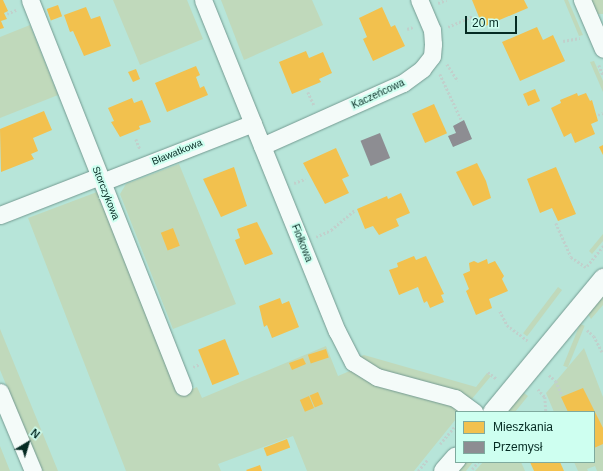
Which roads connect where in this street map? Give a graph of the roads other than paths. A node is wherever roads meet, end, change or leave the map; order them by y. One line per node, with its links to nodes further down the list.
1 (30, 0): 8 (street, Storczykowa)
2 (203, 0): 6 (street, Fiołkowa)
3 (419, 0): 7 (street, Kaczeńcowa)
4 (582, 0): 5 (street)
5 (603, 49)
6 (253, 123): 7 (street, Fiołkowa); 8 (street, Bławatkowa)
7 (262, 146): 13 (street, Fiołkowa)
8 (101, 179): 9 (street, Bławatkowa); 11 (street, Storczykowa)
9 (0, 215)
10 (597, 275): 14 (street)
11 (183, 387)
12 (0, 392): 16 (street)
13 (473, 411)
14 (494, 411)
15 (455, 458): 17 (street)
16 (33, 471)
17 (444, 471)

